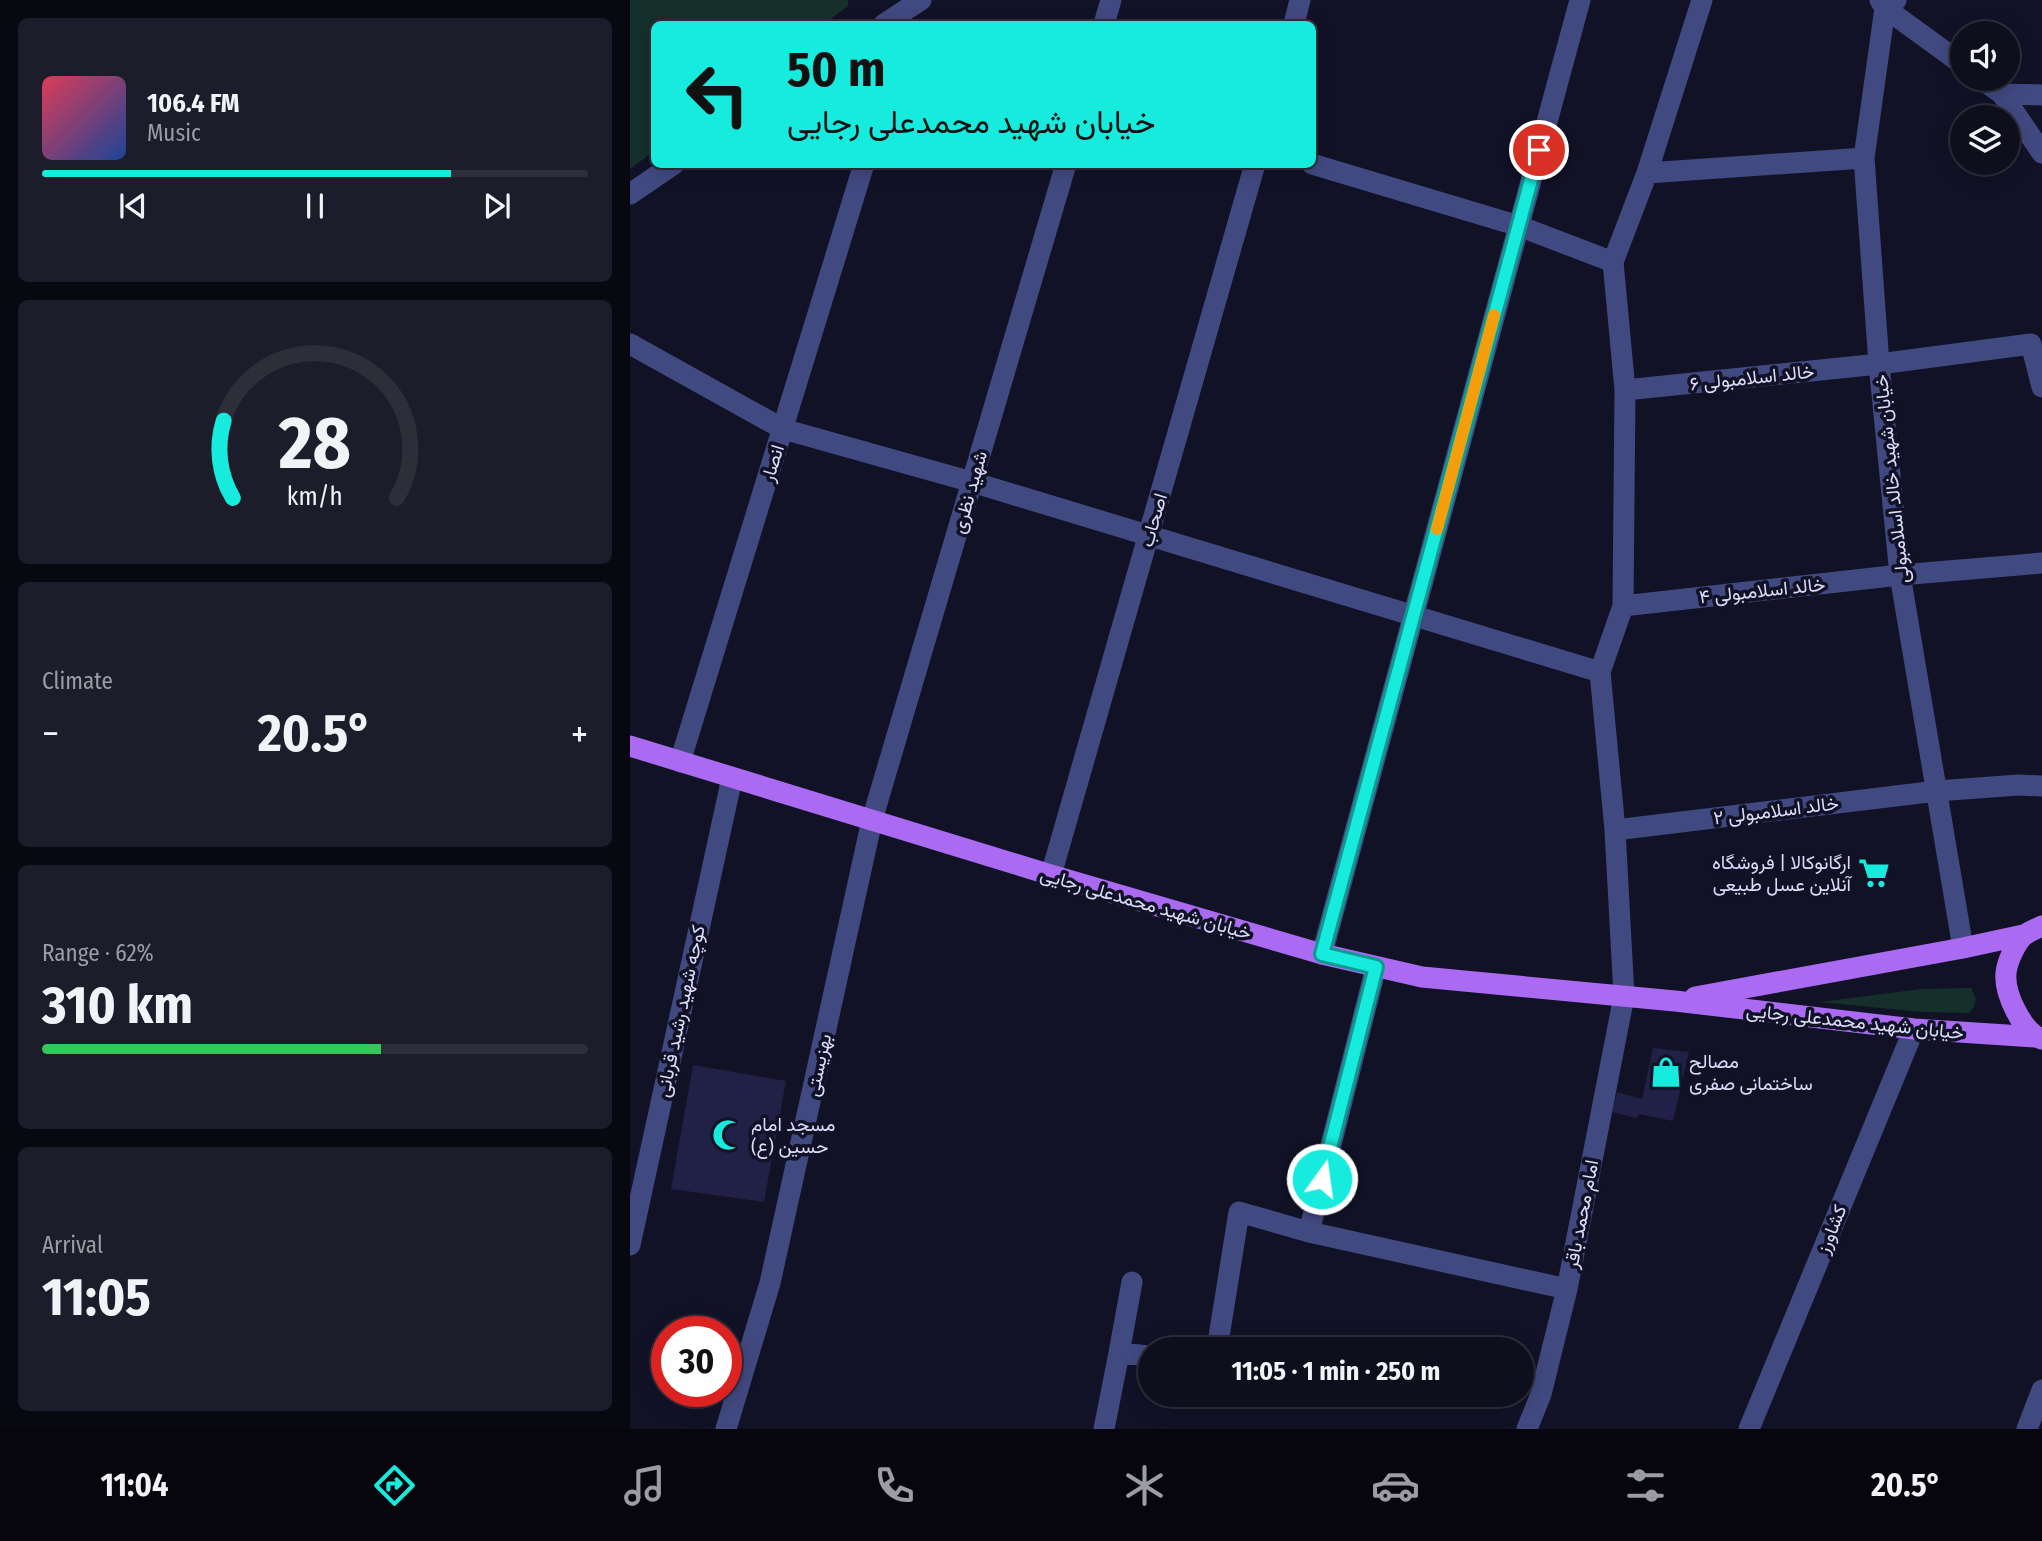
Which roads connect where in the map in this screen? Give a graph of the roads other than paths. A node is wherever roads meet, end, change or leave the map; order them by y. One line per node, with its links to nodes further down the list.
1 (921, 0): 7 (street)
2 (1111, 0): 8 (street)
3 (1300, 0): 9 (street)
4 (1580, 0): 23 (street)
5 (1695, 2): 21 (street)
6 (1887, 3): 10 (street); 15 (street, خیابان شهید خالد اسلامبولی)
7 (889, 21)
8 (1105, 21)
9 (1295, 21)
10 (1950, 54)
11 (1998, 91): 12 (street)
12 (2002, 94): 13 (street); 14 (street)
13 (2042, 95)
14 (2042, 153)
15 (1864, 158): 21 (street); 26 (street, خیابان شهید خالد اسلامبولی)
16 (1316, 165): 23 (street)
17 (668, 168): 22 (street)
18 (863, 168): 29 (street, انصار)
19 (1065, 168): 30 (street, شهید نظری)
20 (1254, 168): 31 (street, اصحاب)
21 (1647, 173): 24 (street)
22 (630, 194)
23 (1519, 226): 24 (street); 35 (street)
24 (1613, 262): 28 (street)
25 (630, 344): 29 (street)
26 (1879, 364): 27 (street, خالد اسلامبولی ۶); 28 (street, خالد اسلامبولی ۶); 33 (street, خیابان شهید خالد اسلامبولی)
27 (2042, 387)
28 (1625, 390): 34 (street)
29 (783, 429): 30 (street); 38 (street, انصار)
30 (972, 482): 31 (street); 42 (street, شهید نظری)
31 (1148, 536): 35 (street); 44 (street, اصحاب)
32 (2042, 563): 33 (street, خالد اسلامبولی ۴)
33 (1900, 575): 34 (street, خالد اسلامبولی ۴); 41 (street, خیابان شهید خالد اسلامبولی)
34 (1623, 606): 36 (street)
35 (1413, 615): 36 (street); 47 (street)
36 (1600, 672): 43 (street, امام محمد باقر)
37 (630, 746): 38 (main road, خیابان شهید محمدعلی رجایی)
38 (680, 762): 39 (main road, خیابان شهید محمدعلی رجایی)
39 (732, 778): 42 (main road, خیابان شهید محمدعلی رجایی); 53 (street, کوچه شهید رشید قربانی)
40 (2042, 786): 41 (street, خالد اسلامبولی ۲)
41 (1937, 791): 43 (street, خالد اسلامبولی ۲); 46 (street, خیابان شهید خالد اسلامبولی)
42 (872, 820): 44 (main road, خیابان شهید محمدعلی رجایی); 64 (street, بهزیستی)
43 (1615, 830): 49 (street, امام محمد باقر)
44 (1051, 876): 47 (main road, خیابان شهید محمدعلی رجایی)
45 (2033, 931): 46 (main road, خیابان شهید محمدعلی رجایی); 52 (main road)
46 (1962, 948): 50 (main road, خیابان شهید محمدعلی رجایی)
47 (1322, 954): 48 (main road, خیابان شهید محمدعلی رجایی)
48 (1376, 967): 49 (main road, خیابان شهید محمدعلی رجایی); 54 (street)
49 (1624, 996): 50 (main road, خیابان شهید محمدعلی رجایی); 57 (street, امام محمد باقر)
50 (1675, 1001): 51 (main road, خیابان شهید محمدعلی رجایی)
51 (1914, 1029): 52 (main road, خیابان شهید محمدعلی رجایی); 67 (street, کشاورز)
52 (2039, 1038)
53 (635, 1195): 55 (street, کوچه شهید رشید قربانی)
54 (1309, 1232): 57 (street); 58 (street)
55 (630, 1245)
56 (1132, 1282): 59 (street)
57 (1567, 1289): 61 (street, امام محمد باقر)
58 (1219, 1337)
59 (1119, 1353): 60 (street); 65 (street)
60 (1138, 1355)
61 (1534, 1384)
62 (2042, 1390): 68 (street)
63 (1529, 1407): 66 (street, امام محمد باقر)
64 (726, 1429)
65 (1104, 1429)
66 (1527, 1429)
67 (1749, 1429)
68 (2027, 1429)

